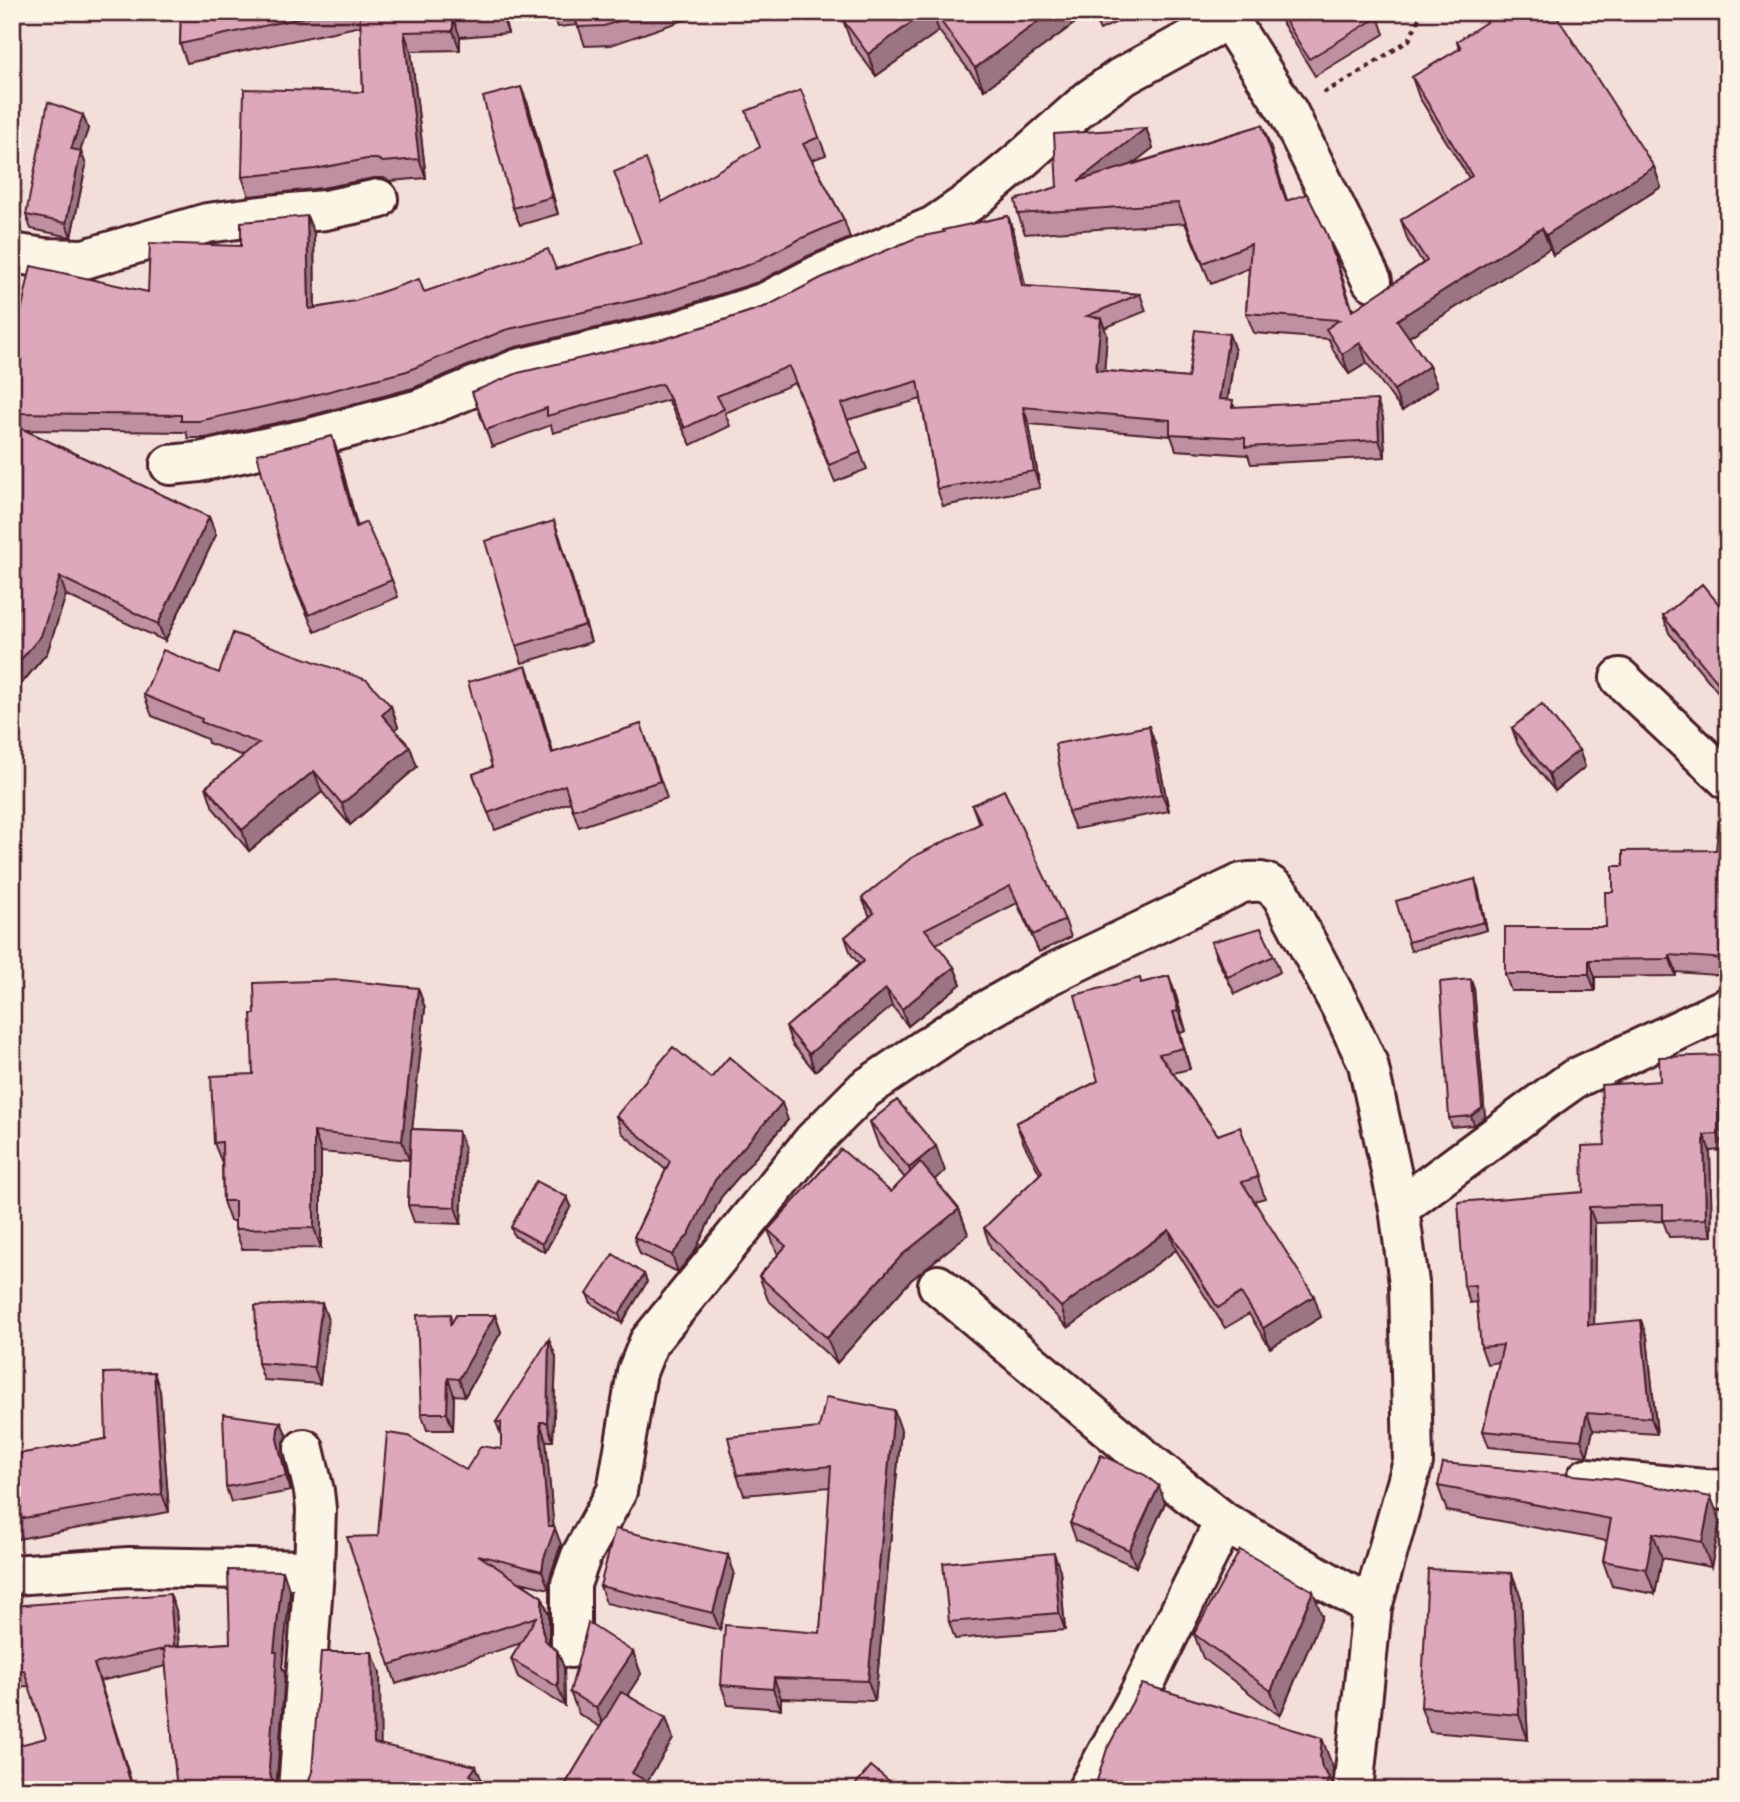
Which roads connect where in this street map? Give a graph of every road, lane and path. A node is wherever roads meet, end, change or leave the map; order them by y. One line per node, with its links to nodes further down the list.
1 (1422, 12): 3 (path)
2 (1226, 16): 3 (street); 7 (street)
3 (1287, 112): 6 (street)
4 (378, 199): 5 (street)
5 (12, 253)
6 (1372, 281)
7 (170, 465)
8 (1620, 678): 9 (street)
9 (1728, 780)
10 (1728, 1007): 11 (street)
11 (1399, 1208): 19 (street); 20 (street)
12 (938, 1285): 16 (street)
13 (304, 1449): 17 (street)
14 (1552, 1475): 15 (street)
15 (1728, 1490)
16 (1224, 1522): 19 (street); 22 (street)
17 (314, 1570): 18 (street); 21 (street)
18 (12, 1575)
19 (1372, 1607): 23 (street)
20 (570, 1648)
21 (298, 1790)
22 (1087, 1790)
23 (1353, 1790)

